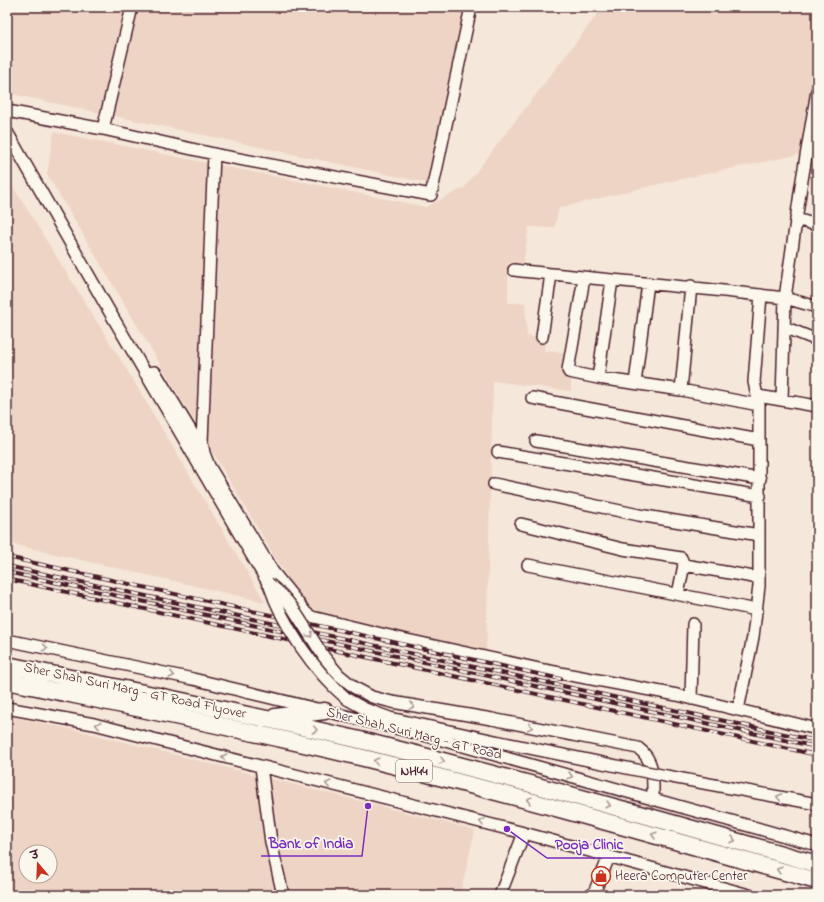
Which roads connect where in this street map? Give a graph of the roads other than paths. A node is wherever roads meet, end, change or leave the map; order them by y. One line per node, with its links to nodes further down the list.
1 (132, 7): 5 (street)
2 (471, 7): 8 (street)
3 (817, 91): 7 (street)
4 (7, 112): 5 (street)
5 (103, 129): 8 (street)
6 (7, 132): 23 (street)
7 (813, 136): 9 (street)
8 (214, 154): 34 (street)
9 (796, 219): 10 (street); 18 (street)
10 (817, 225)
11 (514, 270): 12 (street)
12 (551, 274): 13 (street); 21 (street)
13 (584, 278): 14 (street); 24 (street)
14 (612, 280): 15 (street); 24 (street)
15 (648, 283): 16 (street); 25 (street)
16 (691, 286): 17 (street); 26 (street)
17 (761, 295): 18 (street); 28 (street)
18 (785, 298): 19 (street); 20 (street)
19 (817, 307)
20 (784, 327): 22 (street); 29 (street)
21 (542, 337)
22 (817, 340)
23 (145, 373): 34 (street); 43 (street)
24 (598, 378): 25 (street)
25 (635, 383): 26 (street)
26 (682, 390): 28 (street)
27 (532, 398): 31 (street)
28 (759, 400): 29 (street); 31 (street)
29 (782, 400): 30 (street)
30 (817, 406)
31 (760, 440): 35 (street)
32 (536, 441): 35 (street)
33 (498, 452): 37 (street)
34 (204, 453): 50 (street)
35 (760, 479): 37 (street)
36 (494, 484): 39 (street)
37 (760, 496): 39 (street)
38 (521, 524): 40 (street)
39 (759, 535): 42 (street)
40 (684, 564): 42 (street); 44 (street)
41 (528, 565): 44 (street)
42 (759, 578): 45 (street)
43 (268, 583): 57 (street, one-way to 57, bridge); 58 (street, one-way to 43, bridge)
44 (678, 594): 45 (street)
45 (758, 610): 52 (street)
46 (693, 624): 50 (street)
47 (7, 640): 53 (street, Sher Shah Suri Marg - GT Road, one-way to 53)
48 (7, 665): 54 (highway, Sher Shah Suri Marg - GT Road Flyover / NH44)
49 (7, 681): 63 (highway, NH44, one-way to 49)
50 (691, 699): 52 (street)
51 (7, 708): 56 (street, one-way to 51)
52 (738, 710): 55 (street)
53 (325, 711): 54 (highway); 57 (street, Sher Shah Suri Marg - GT Road, one-way to 57)
54 (264, 718): 62 (highway, Sher Shah Suri Marg - GT Road / NH44, one-way to 62)
55 (817, 729)
56 (261, 767): 59 (street, one-way to 56); 64 (street)
57 (653, 800): 60 (street, Sher Shah Suri Marg - GT Road)
58 (817, 804)
59 (524, 833): 61 (street); 65 (street)
60 (817, 845)
61 (609, 857): 66 (street); 67 (street)
62 (817, 864)
63 (817, 880)
64 (283, 895)
65 (500, 895)
66 (593, 895)
67 (749, 895)

